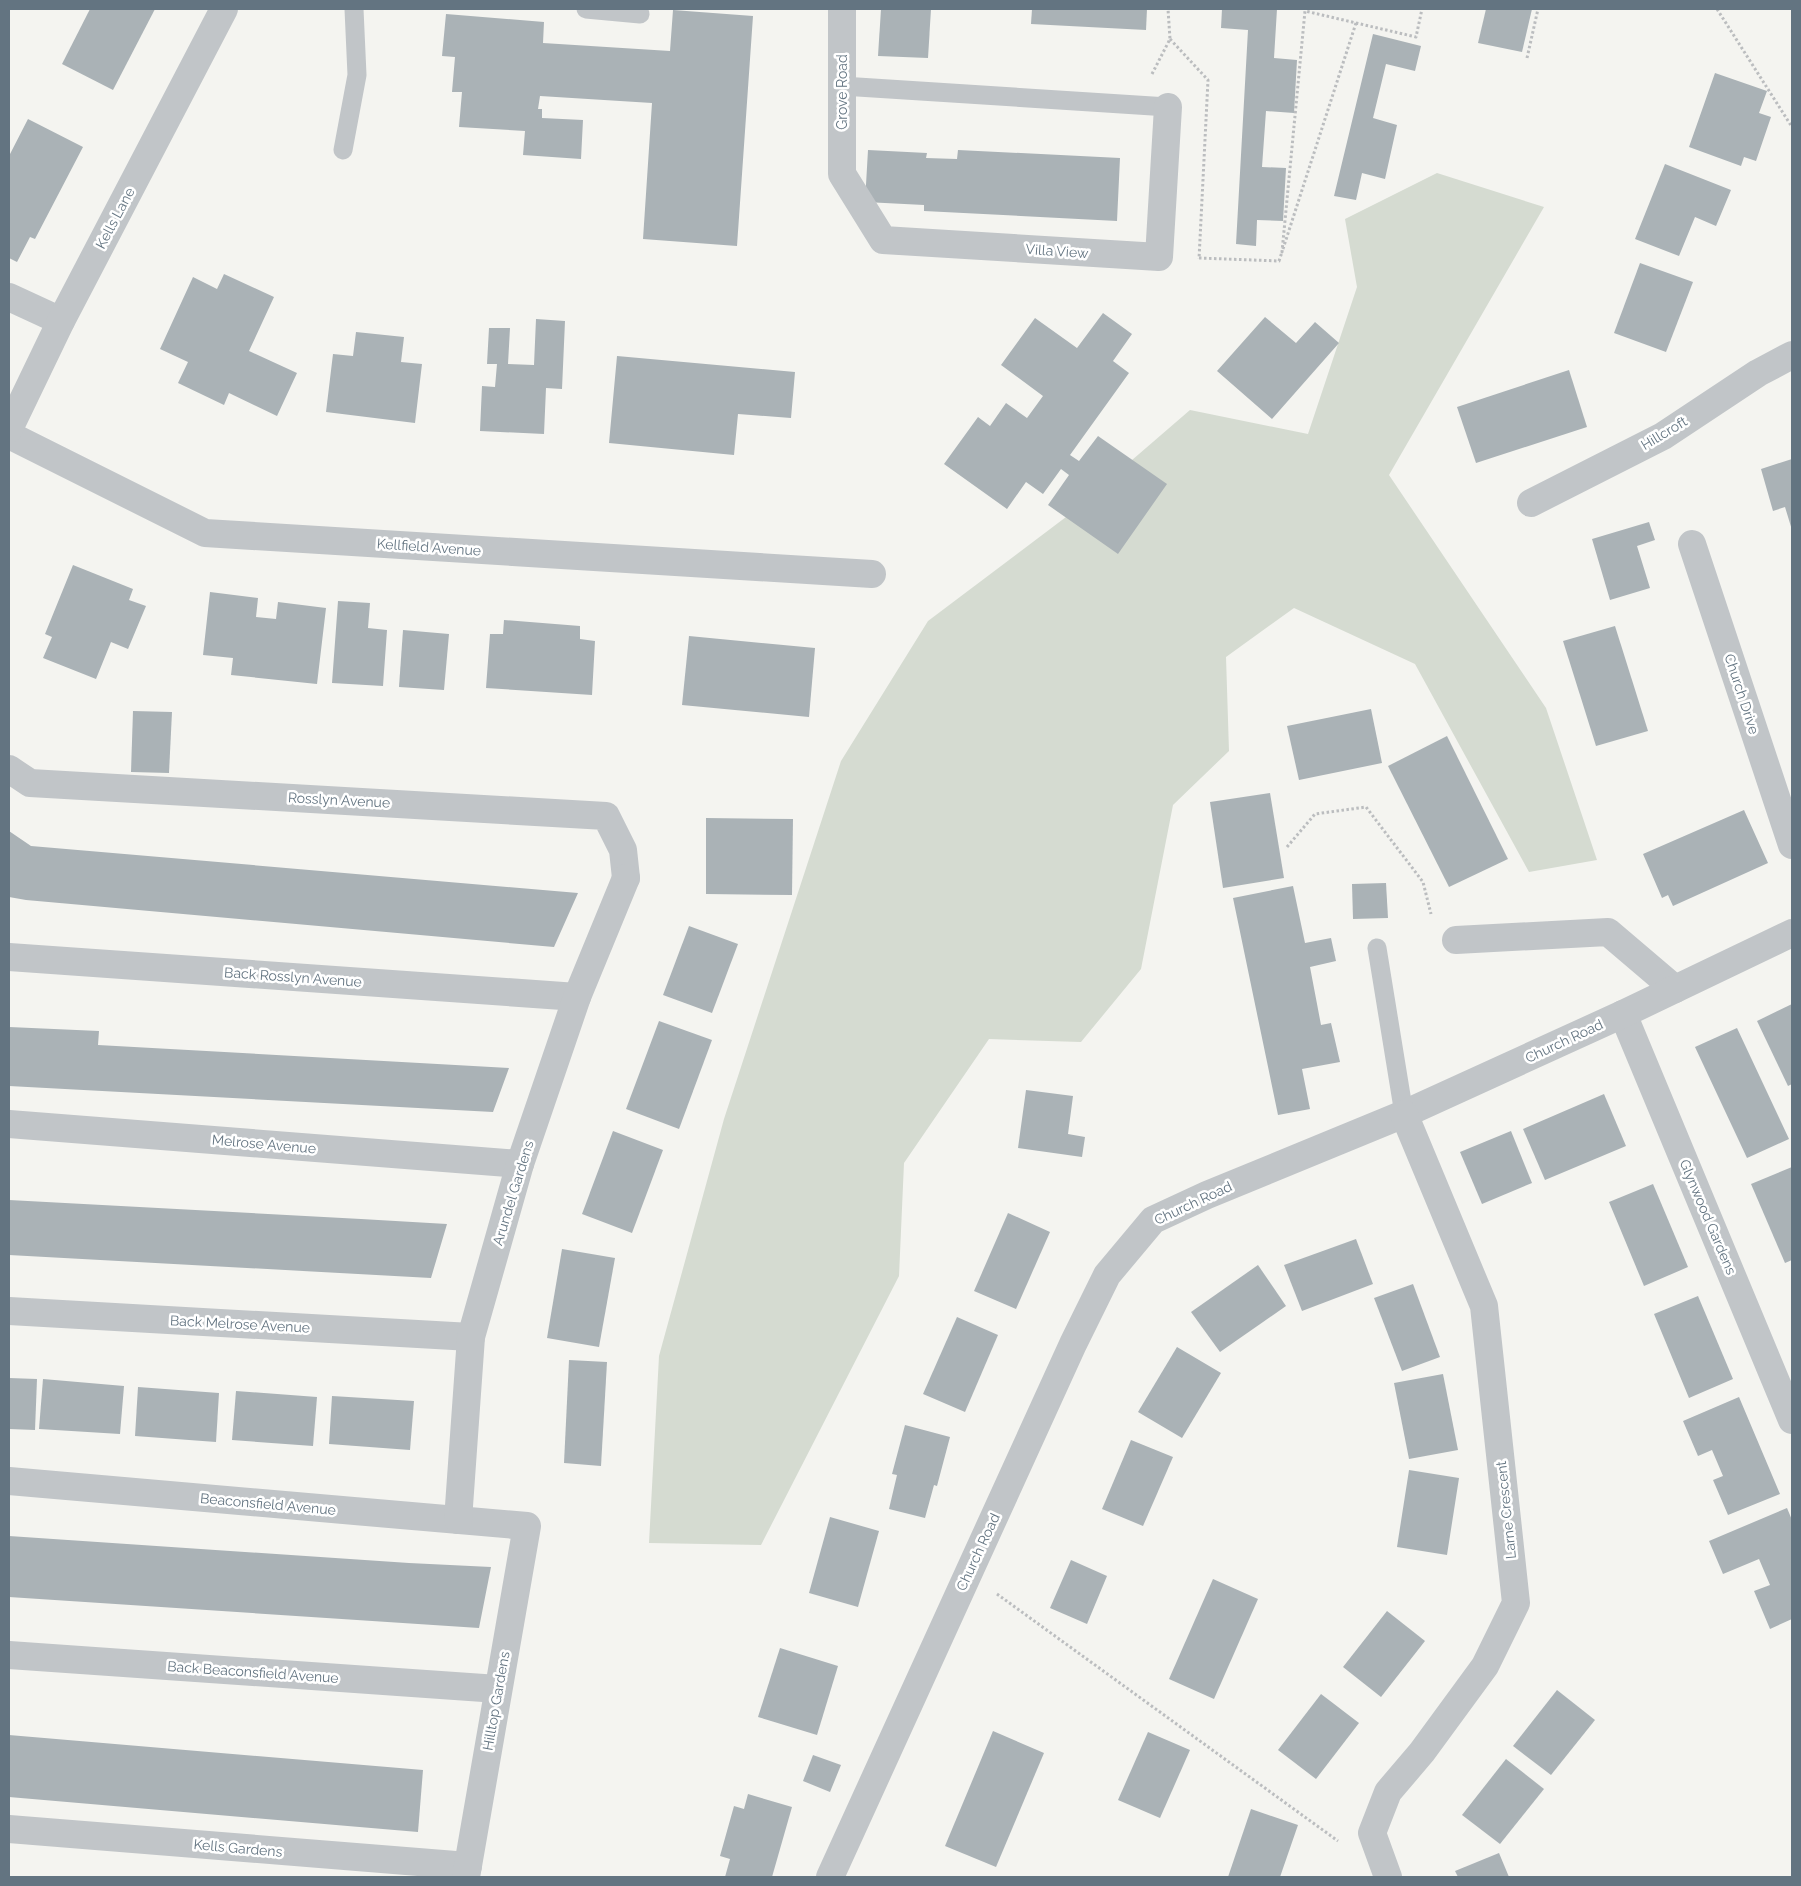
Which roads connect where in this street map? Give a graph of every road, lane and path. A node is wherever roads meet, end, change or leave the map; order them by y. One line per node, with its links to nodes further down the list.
1 (224, 9): 20 (street, Kells Lane)
2 (354, 9): 15 (lane)
3 (586, 9): 9 (lane)
4 (842, 9): 12 (street, Grove Road)
5 (1168, 9): 13 (path)
6 (1422, 9): 10 (path)
7 (1538, 9): 11 (path)
8 (1717, 9): 14 (path)
9 (640, 14)
10 (1356, 23): 17 (path); 17 (path)
11 (1527, 58)
12 (842, 86): 13 (lane); 16 (street, Grove Road)
13 (1168, 107): 18 (street)
14 (1792, 127)
15 (343, 150)
16 (842, 174): 18 (street, Villa View)
17 (1282, 252): 18 (path)
18 (1158, 257)
19 (9, 297): 20 (street)
20 (62, 321): 22 (street, Kells Lane)
21 (1792, 355): 24 (street, Hillcroft)
22 (9, 429)
23 (9, 435): 26 (street, Kellfield Avenue)
24 (1531, 502)
25 (1692, 544): 28 (street, Church Drive)
26 (872, 574)
27 (9, 769): 30 (street, Rosslyn Avenue)
28 (1792, 845)
29 (1287, 847): 32 (path)
30 (626, 878): 36 (street, Arundel Gardens)
31 (1792, 933): 35 (street, Church Road)
32 (1456, 940): 35 (street)
33 (1377, 948): 38 (lane)
34 (9, 957): 36 (street, Back Rosslyn Avenue)
35 (1675, 989): 37 (street, Church Road)
36 (577, 997): 40 (street, Arundel Gardens)
37 (1623, 1014): 38 (street, Church Road); 43 (street, Glynwood Gardens)
38 (1404, 1114): 47 (street, Church Road); 54 (street, Larne Crescent)
39 (9, 1124): 40 (street, Melrose Avenue)
40 (520, 1164): 42 (street, Arundel Gardens)
41 (9, 1311): 42 (street, Back Melrose Avenue)
42 (471, 1337): 45 (street, Arundel Gardens)
43 (1792, 1420)
44 (9, 1481): 45 (street, Beaconsfield Avenue)
45 (458, 1520): 46 (street, Beaconsfield Avenue)
46 (527, 1526): 49 (street, Hilltop Gardens)
47 (968, 1573): 51 (path); 53 (street, Church Road)
48 (9, 1656): 49 (street, Back Beaconsfield Avenue)
49 (498, 1689): 52 (street, Hilltop Gardens)
50 (9, 1829): 52 (street, Kells Gardens)
51 (1339, 1842)
52 (467, 1872)
53 (830, 1877)
54 (1388, 1877)

